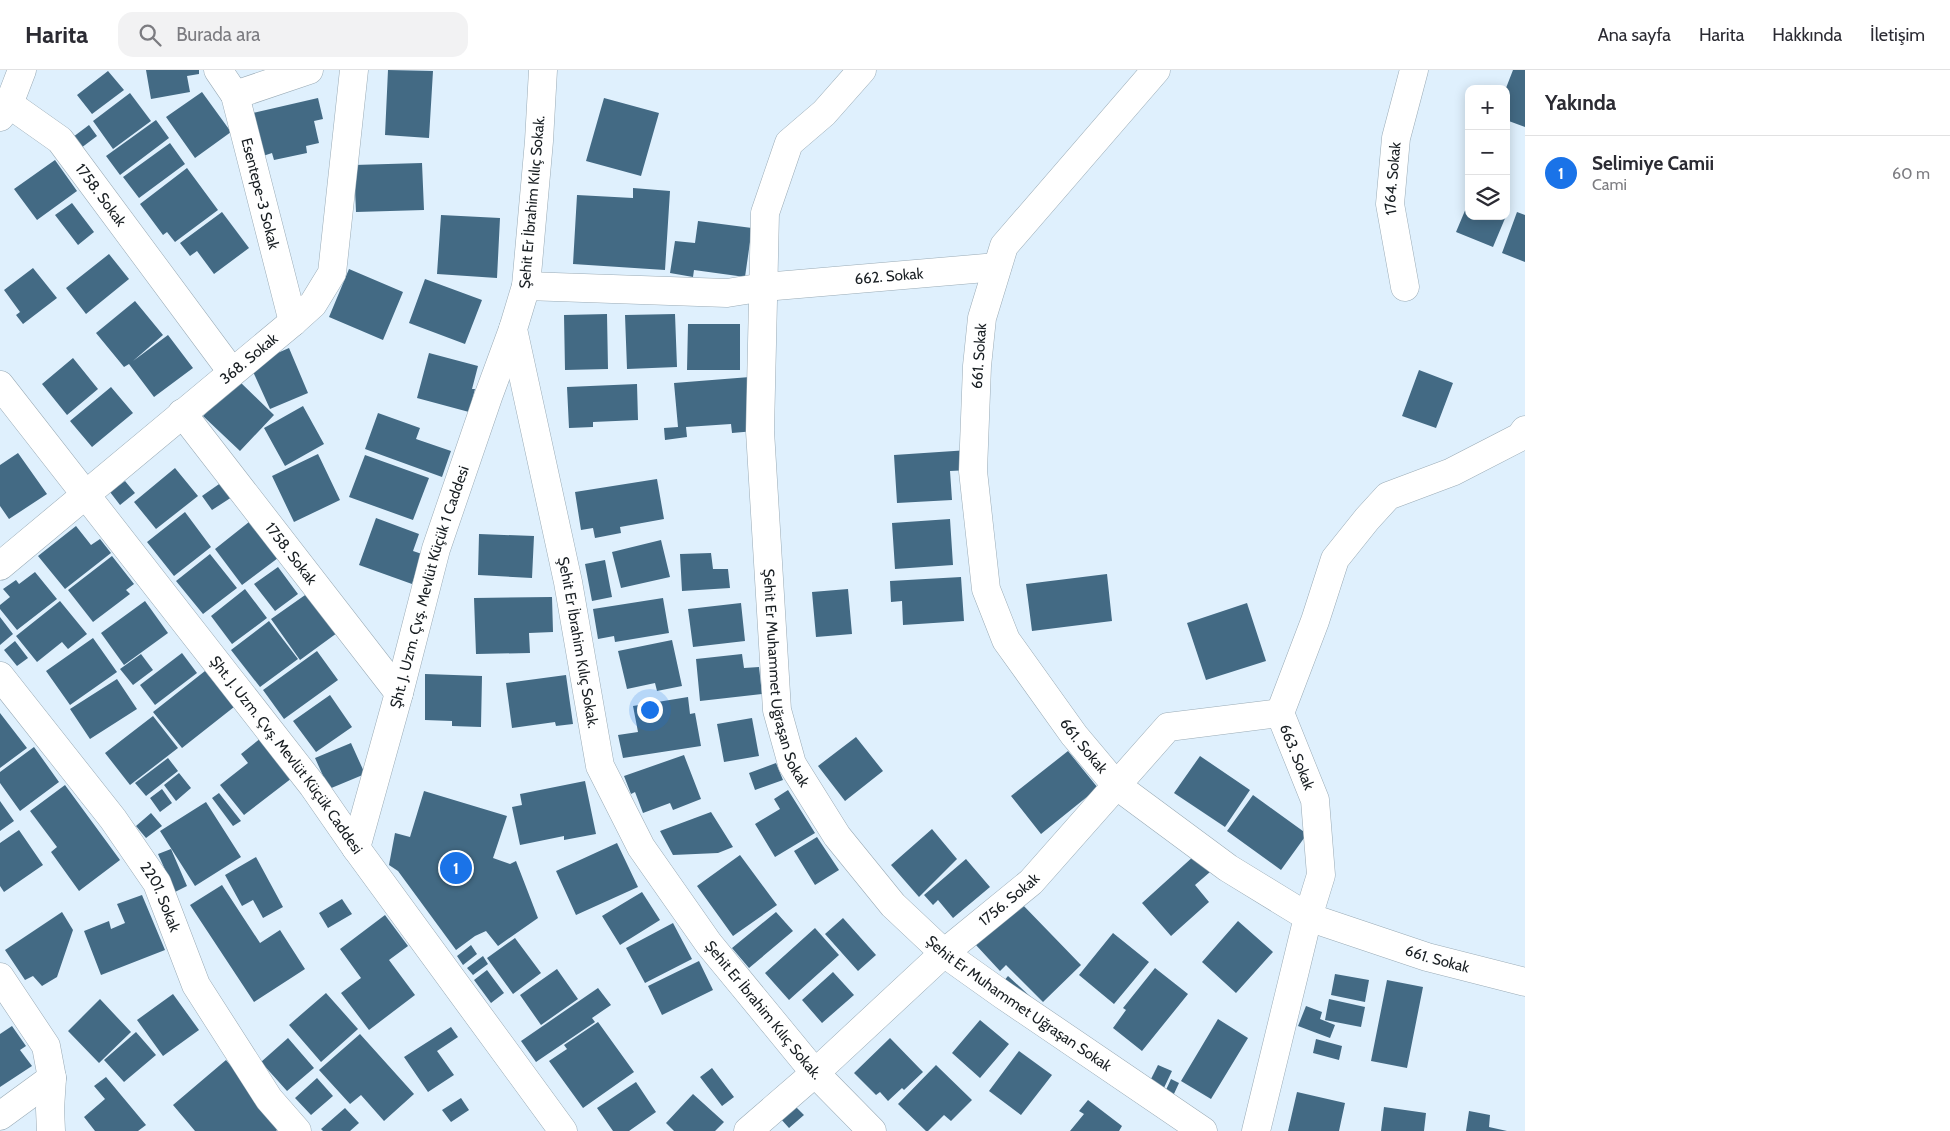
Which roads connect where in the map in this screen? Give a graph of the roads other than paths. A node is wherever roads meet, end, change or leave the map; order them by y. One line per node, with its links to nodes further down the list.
1 (22, 70): 10 (street)
2 (218, 70): 9 (street, Esentepe-3 Sokak)
3 (309, 70): 9 (street)
4 (354, 70): 15 (street, 368. Sokak)
5 (543, 70): 12 (street, Şehit Er İbrahim Kılıç Sokak.)
6 (862, 70): 13 (street, Şehit Er Muhammet Uğraşan Sokak)
7 (1156, 70): 11 (street)
8 (1414, 70): 14 (street, 1764. Sokak)
9 (235, 94): 15 (street, Esentepe-3 Sokak)
10 (5, 110): 17 (street, 1758. Sokak)
11 (997, 268): 13 (street, 662. Sokak); 26 (street, 661. Sokak)
12 (526, 286): 13 (street, 662. Sokak); 16 (street, Şehit Er İbrahim Kılıç Sokak.)
13 (764, 287): 29 (street, Şehit Er Muhammet Uğraşan Sokak)
14 (1406, 287)
15 (293, 322): 17 (street, 368. Sokak)
16 (513, 329): 24 (street, Şht. J. Uzm. Çvş. Mevlüt Küçük 1 Caddesi); 32 (street, Şehit Er İbrahim Kılıç Sokak.)
17 (232, 372): 19 (street, 368. Sokak)
18 (0, 385): 21 (street, Şht. J. Uzm. Çvş. Mevlüt Küçük Caddesi)
19 (182, 413): 21 (street, 368. Sokak); 24 (street, 1758. Sokak)
20 (1525, 430): 25 (street, 663. Sokak)
21 (87, 494): 22 (street, 368. Sokak); 27 (street, Şht. J. Uzm. Çvş. Mevlüt Küçük Caddesi)
22 (0, 566)
23 (0, 676): 36 (street, 2201. Sokak)
24 (400, 693): 27 (street, Şht. J. Uzm. Çvş. Mevlüt Küçük 1 Caddesi)
25 (1280, 714): 26 (street, 1756. Sokak); 28 (street, 663. Sokak)
26 (1116, 785): 28 (street, 661. Sokak); 29 (street, 1756. Sokak)
27 (356, 848): 37 (street, Şht. J. Uzm. Çvş. Mevlüt Küçük Caddesi)
28 (1308, 917): 31 (street, 661. Sokak); 41 (street, 663. Sokak)
29 (944, 953): 32 (street, 1756. Sokak); 40 (street, Şehit Er Muhammet Uğraşan Sokak)
30 (0, 977): 33 (street)
31 (1525, 982)
32 (815, 1073): 38 (street, 1756. Sokak); 39 (street, Şehit Er İbrahim Kılıç Sokak.)
33 (52, 1078): 34 (street); 35 (street)
34 (0, 1116)
35 (51, 1131)
36 (297, 1131)
37 (564, 1131)
38 (748, 1131)
39 (872, 1131)
40 (1203, 1131)
41 (1256, 1131)

